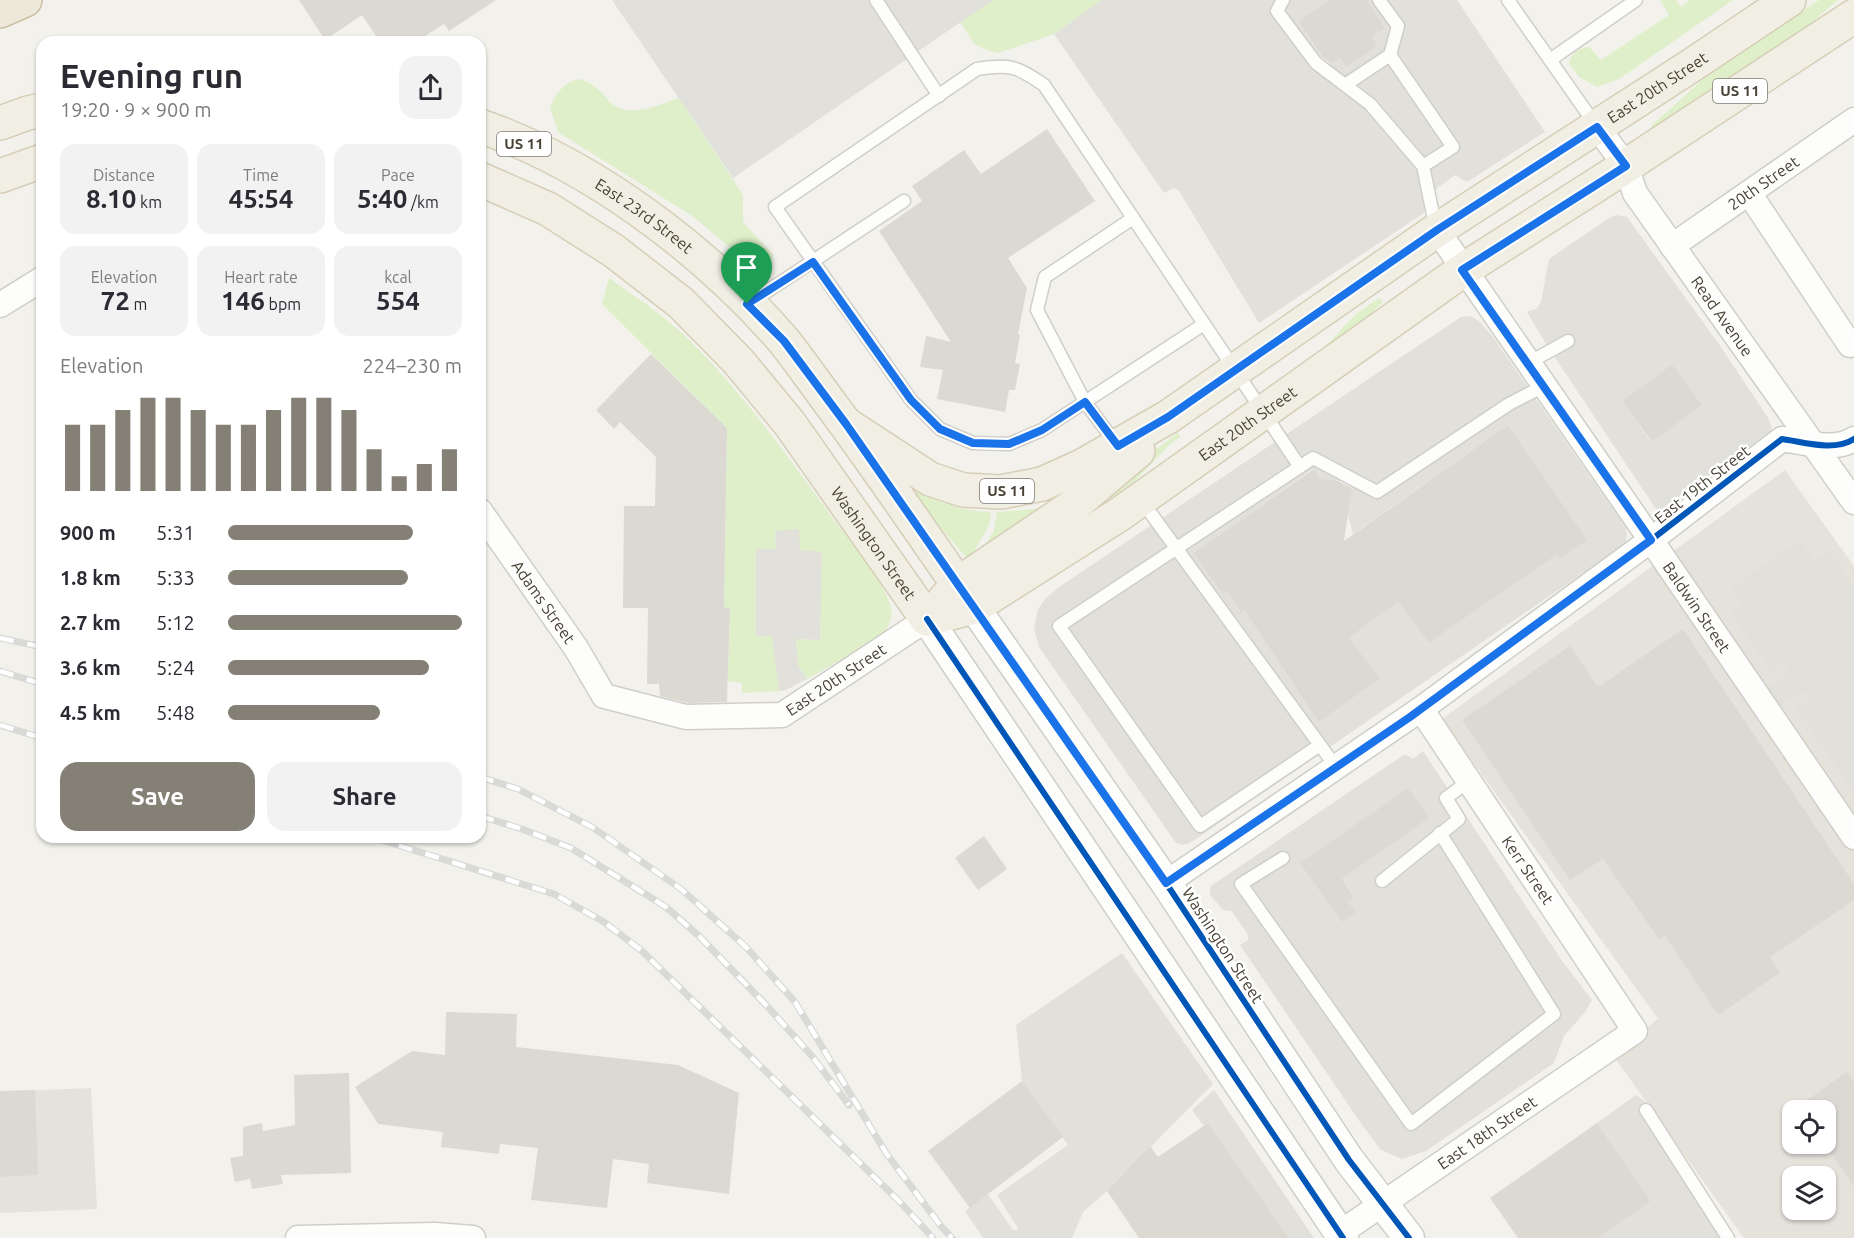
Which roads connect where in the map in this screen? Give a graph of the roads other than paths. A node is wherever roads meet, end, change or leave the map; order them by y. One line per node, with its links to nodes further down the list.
1 (25, 0): 8 (highway)
2 (876, 0): 13 (lane)
3 (1283, 0): 12 (lane)
4 (1379, 0): 10 (lane)
5 (1508, 0): 11 (lane)
6 (1636, 0): 11 (lane)
7 (1789, 0): 17 (main road, East 20th Street / US 11)
8 (0, 11)
9 (1854, 16): 21 (main road, East 20th Street / US 11)
10 (1390, 55): 12 (lane); 20 (lane)
11 (1550, 60): 17 (lane)
12 (1345, 85): 20 (lane)
13 (939, 96): 26 (lane); 29 (lane)
14 (36, 111): 16 (main road)
15 (1854, 120): 24 (street, 20th Street)
16 (0, 123)
17 (1597, 127): 21 (street, Read Avenue); 27 (main road, East 20th Street / US 11)
18 (486, 128): 32 (main road, East 23rd Street / US 11)
19 (36, 163): 22 (main road)
20 (1423, 166): 27 (lane)
21 (1626, 166): 28 (street, Read Avenue); 30 (main road, East 20th Street / US 11)
22 (0, 176)
23 (486, 182): 55 (main road, Washington Street)
24 (1749, 193): 28 (street, 20th Street); 37 (street)
25 (904, 201): 29 (lane)
26 (1133, 218): 34 (lane); 41 (lane)
27 (1437, 230): 30 (street, Baldwin Street); 39 (main road, East 20th Street / US 11)
28 (1672, 246): 46 (street, Read Avenue)
29 (813, 262): 32 (lane); 41 (lane)
30 (1462, 270): 38 (street, Baldwin Street); 42 (main road, East 20th Street / US 11)
31 (36, 283): 33 (street)
32 (747, 304): 35 (main road, East 23rd Street / US 11)
33 (0, 305)
34 (1204, 324): 39 (lane); 41 (lane)
35 (784, 341): 44 (main road, Washington Street / US 11)
36 (1568, 341): 38 (lane)
37 (1854, 343)
38 (1528, 363): 40 (street, Baldwin Street)
39 (1234, 371): 42 (lane); 43 (main road, East 20th Street / US 11)
40 (1544, 386): 48 (lane); 52 (street, Baldwin Street)
41 (1085, 402): 47 (lane)
42 (1262, 412): 48 (lane); 49 (main road, East 20th Street / US 11)
43 (1168, 417): 47 (main road, US 11); 54 (main road)
44 (846, 424): 47 (main road, US 11); 54 (main road, Washington Street)
45 (1854, 439): 46 (street, East 19th Street)
46 (1814, 444): 50 (street, Read Avenue); 52 (street, East 19th Street)
47 (1118, 446)
48 (1300, 466): 53 (lane)
49 (1140, 499): 53 (lane); 54 (main road, East 20th Street / US 11)
50 (1854, 502)
51 (486, 520): 56 (street, Adams Street)
52 (1651, 540): 57 (street, East 19th Street); 62 (street, Baldwin Street)
53 (1177, 550): 58 (lane); 58 (lane)
54 (966, 596): 55 (main road, East 20th Street / US 11); 65 (street, Washington Street)
55 (927, 619): 56 (street, East 20th Street); 70 (street, Washington Street)
56 (604, 696)
57 (1421, 709): 59 (street, East 19th Street); 60 (street, Kerr Street)
58 (1320, 745): 59 (lane)
59 (1336, 767): 65 (street, East 19th Street)
60 (1469, 781): 61 (lane); 66 (street, Kerr Street)
61 (1440, 833): 63 (lane); 64 (lane)
62 (1854, 837)
63 (1283, 858)
64 (1382, 881)
65 (1166, 883): 68 (street, Washington Street)
66 (1635, 1031): 68 (street, East 18th Street)
67 (1646, 1110): 74 (lane)
68 (1383, 1203): 70 (street, East 18th Street); 73 (street, Washington Street)
69 (436, 1236): 71 (street); 72 (street)
70 (1342, 1236)
71 (298, 1238)
72 (473, 1238)
73 (1409, 1238)
74 (1728, 1238)

